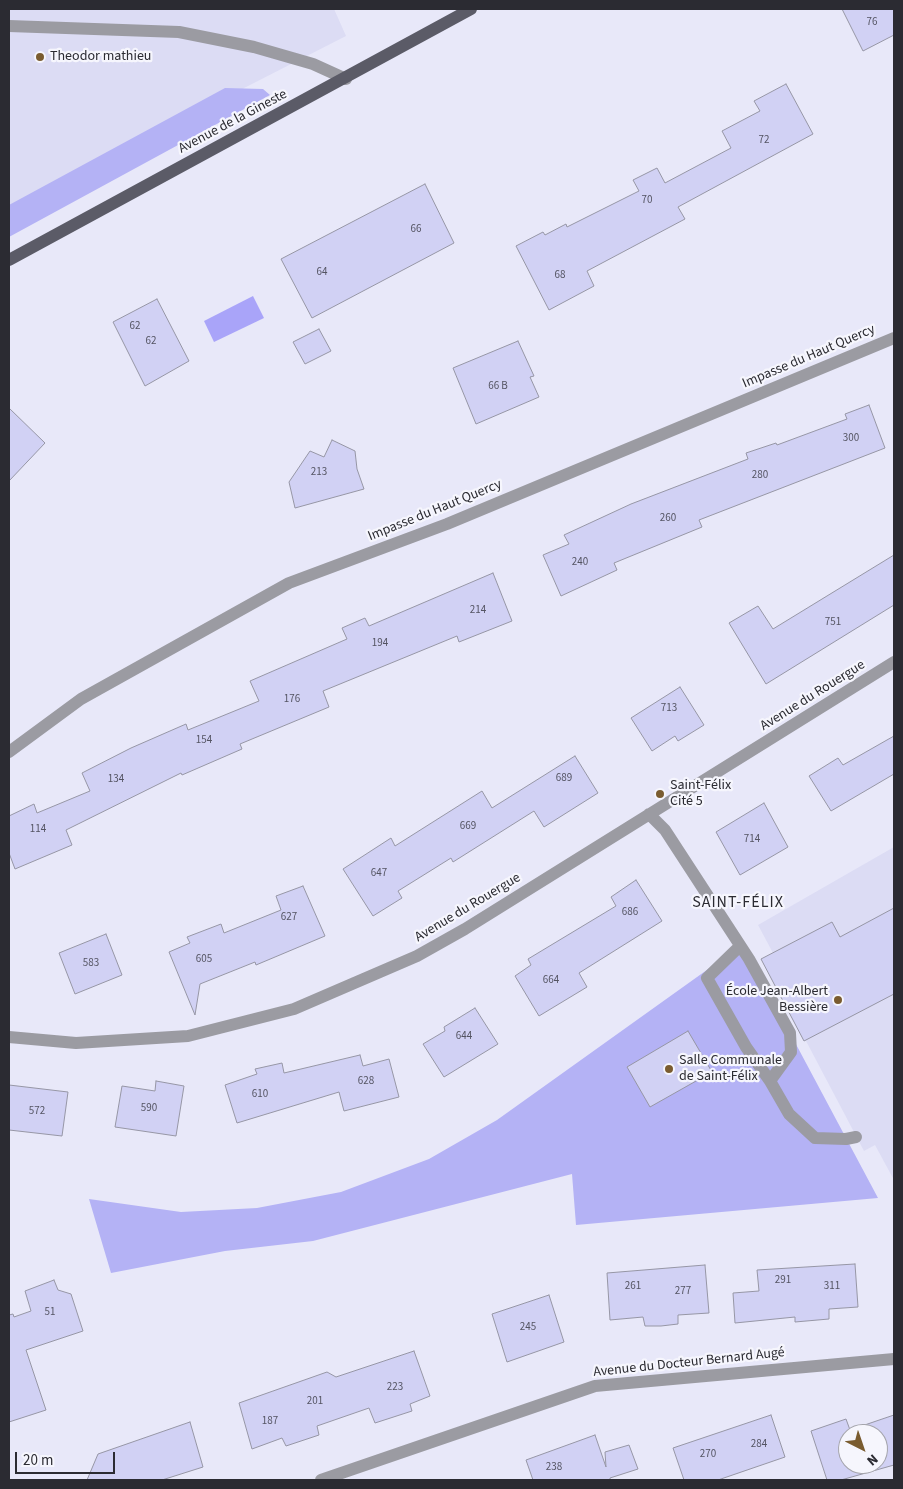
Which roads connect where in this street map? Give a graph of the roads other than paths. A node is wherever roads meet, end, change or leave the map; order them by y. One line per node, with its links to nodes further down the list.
1 (471, 9): 3 (main road, Avenue de la Gineste)
2 (9, 26): 3 (street)
3 (346, 79): 4 (main road, Avenue de la Gineste)
4 (9, 260)
5 (894, 338): 7 (street, Impasse du Haut Quercy)
6 (894, 662): 8 (street, Avenue du Rouergue)
7 (9, 752)
8 (649, 814): 9 (street); 10 (street, Avenue du Rouergue)
9 (739, 946): 11 (street); 11 (street)
10 (9, 1037)
11 (770, 1081): 12 (street)
12 (856, 1137)
13 (894, 1359): 14 (street, Avenue du Docteur Bernard Augé)
14 (321, 1480)

